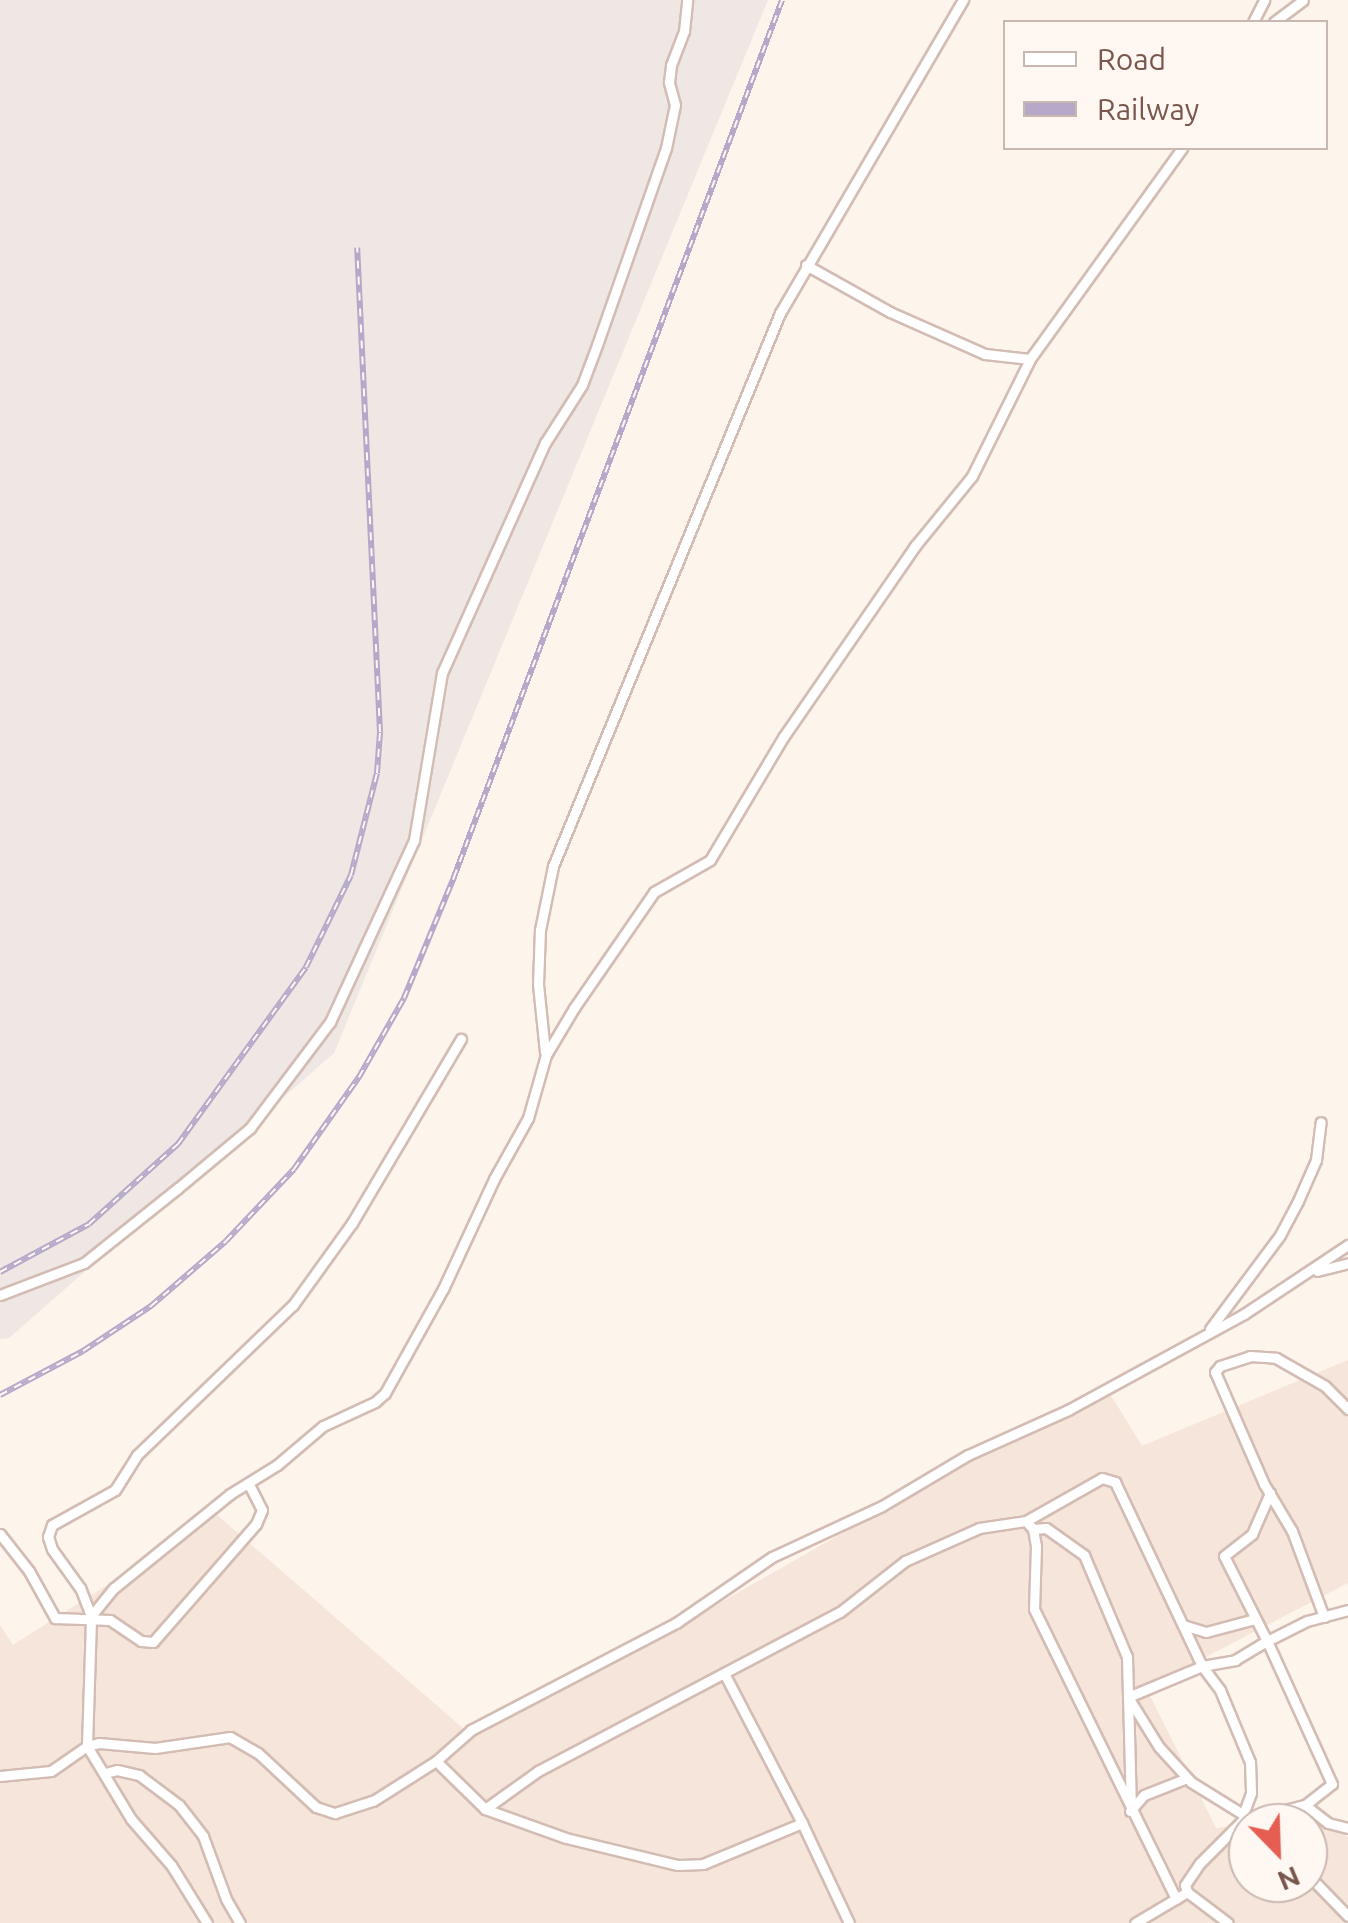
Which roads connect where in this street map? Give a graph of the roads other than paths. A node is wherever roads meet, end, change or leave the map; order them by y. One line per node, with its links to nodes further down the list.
1 (687, 0): 14 (street)
2 (963, 0): 6 (street)
3 (1303, 0): 4 (street)
4 (1277, 20)
5 (1181, 150): 7 (street)
6 (806, 265): 7 (street); 9 (street)
7 (1030, 358): 9 (street)
8 (461, 1039): 22 (street)
9 (546, 1055): 17 (street)
10 (1321, 1122): 15 (street)
11 (1348, 1245): 13 (street)
12 (1348, 1263): 13 (street)
13 (1313, 1272): 15 (street)
14 (0, 1295)
15 (1205, 1335): 31 (street)
16 (1348, 1409): 18 (street)
17 (250, 1484): 22 (street); 22 (street)
18 (1270, 1493): 23 (street); 24 (street)
19 (1030, 1525): 25 (street); 28 (street); 29 (street); 39 (street)
20 (0, 1534): 22 (street)
21 (1348, 1610): 23 (street)
22 (91, 1616): 30 (street)
23 (1324, 1617): 26 (street)
24 (1255, 1618): 25 (street); 26 (street)
25 (1183, 1626): 27 (street)
26 (1267, 1641): 27 (street); 36 (street)
27 (1202, 1666): 29 (street); 35 (street)
28 (724, 1675): 38 (street); 40 (street)
29 (1128, 1697): 34 (street); 39 (street)
30 (87, 1746): 31 (street); 32 (street); 33 (street)
31 (436, 1761): 38 (street)
32 (104, 1773): 47 (street); 48 (street)
33 (0, 1776)
34 (1187, 1778): 37 (street); 39 (street)
35 (1251, 1803)
36 (1307, 1803)
37 (1228, 1806)
38 (485, 1809): 40 (street)
39 (1130, 1811): 44 (street)
40 (802, 1823): 49 (street)
41 (1228, 1835): 42 (street)
42 (1187, 1892): 44 (street); 51 (street)
43 (1328, 1896): 45 (street)
44 (1176, 1899): 46 (street)
45 (1348, 1916)
46 (1154, 1920): 50 (street)
47 (208, 1923)
48 (240, 1923)
49 (849, 1923)
50 (1134, 1923)
51 (1228, 1923)

